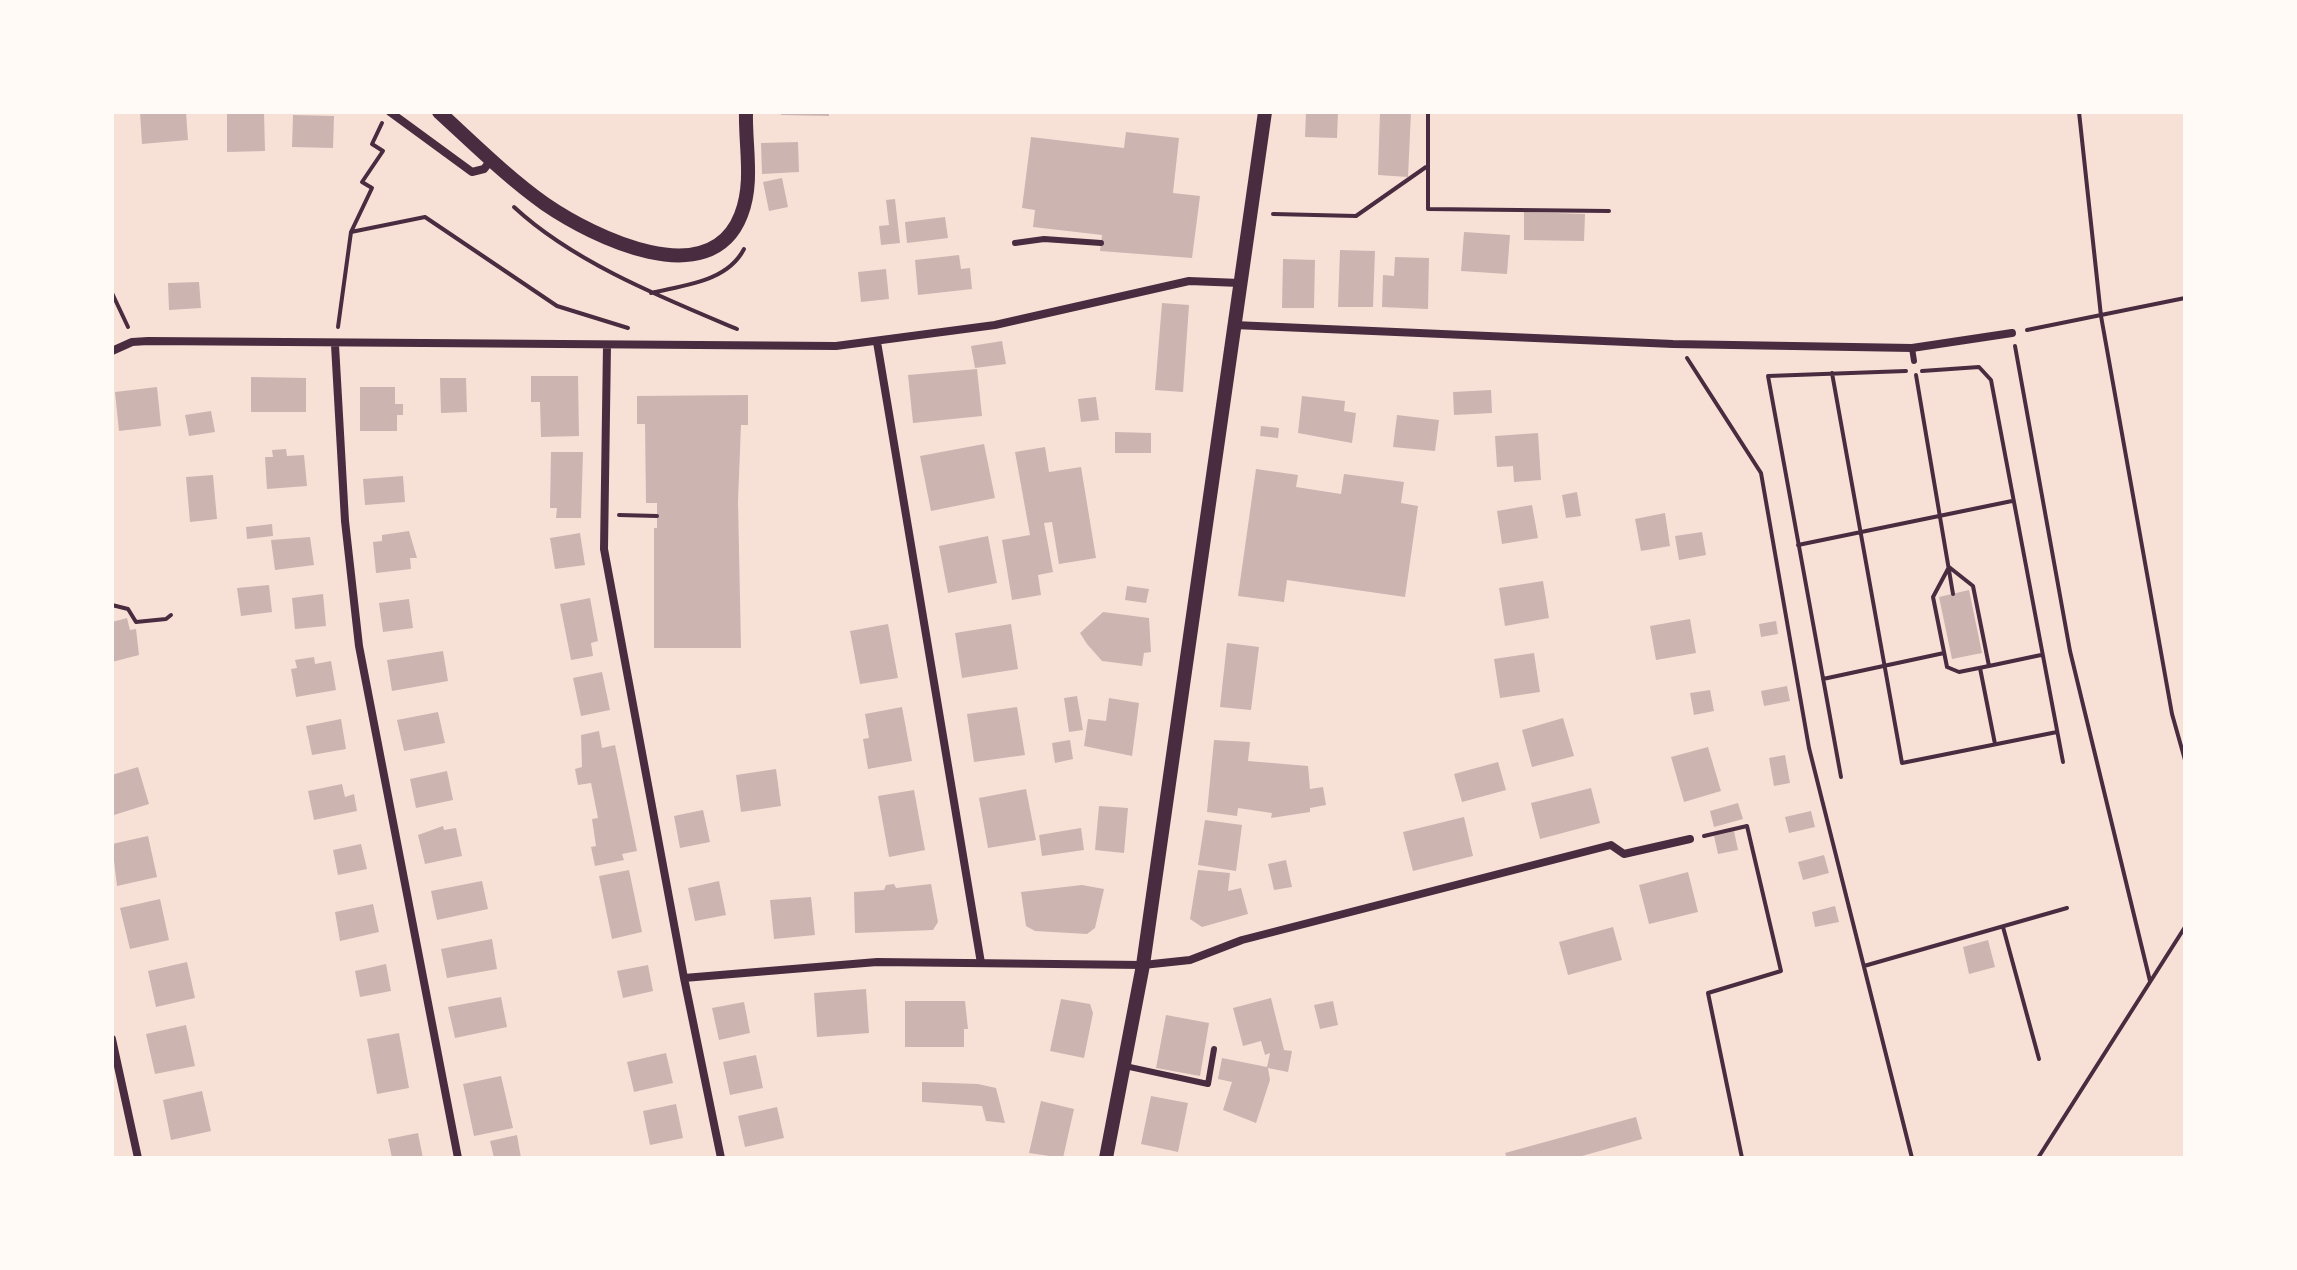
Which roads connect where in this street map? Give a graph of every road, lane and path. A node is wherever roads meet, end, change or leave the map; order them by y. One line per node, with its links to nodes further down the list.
1 (389, 112): 7 (street); 12 (path)
2 (439, 112): 7 (street)
3 (746, 112): 7 (street)
4 (1265, 112): 15 (street)
5 (1428, 112): 8 (path)
6 (2079, 112): 18 (path)
7 (492, 159)
8 (1426, 167): 10 (path); 11 (path)
9 (513, 205): 22 (path)
10 (1609, 211)
11 (1273, 214)
12 (351, 232): 19 (path); 27 (path)
13 (1015, 243): 14 (lane)
14 (1101, 243)
15 (1240, 283): 21 (street); 26 (street)
16 (112, 293): 25 (path)
17 (2185, 298): 18 (path)
18 (2101, 314): 23 (path); 53 (path)
19 (586, 316): 20 (path); 24 (path)
20 (587, 325)
21 (1234, 325): 29 (street); 61 (street)
22 (739, 330)
23 (2012, 333): 29 (street); 64 (path)
24 (632, 335)
25 (132, 342): 27 (street); 30 (street)
26 (877, 342): 28 (street); 60 (street)
27 (335, 345): 28 (street); 70 (street)
28 (607, 345): 36 (street)
29 (1912, 348): 32 (lane)
30 (112, 351)
31 (1686, 356): 62 (path)
32 (1914, 361)
33 (1916, 371): 34 (path); 35 (path); 37 (path)
34 (1832, 373): 39 (path); 40 (path)
35 (2012, 501): 37 (path); 46 (path)
36 (605, 515): 38 (path); 63 (street)
37 (1939, 515): 39 (path); 41 (path)
38 (657, 516)
39 (1860, 532): 40 (path); 47 (path)
40 (1798, 545): 50 (path)
41 (1949, 567): 42 (path); 45 (path); 48 (path)
42 (1953, 594)
43 (112, 605): 44 (path)
44 (171, 615)
45 (1944, 653): 47 (path); 49 (path)
46 (2041, 655): 48 (path); 51 (path)
47 (1885, 666): 50 (path); 52 (path)
48 (1989, 666): 49 (path)
49 (1980, 668): 52 (path)
50 (1823, 679): 55 (path)
51 (2057, 732): 52 (path); 54 (path)
52 (1995, 744)
53 (2185, 760)
54 (2063, 762)
55 (1841, 777)
56 (1690, 839): 61 (street); 73 (path)
57 (2067, 908): 58 (path)
58 (2003, 927): 62 (path); 67 (path)
59 (2185, 927): 64 (path)
60 (981, 963): 61 (street); 63 (street)
61 (1143, 965): 68 (street)
62 (1864, 966): 74 (path)
63 (684, 978): 71 (street)
64 (2150, 981): 75 (path)
65 (112, 1039): 69 (street)
66 (1214, 1049): 68 (lane)
67 (2039, 1059)
68 (1125, 1066): 72 (street)
69 (138, 1158)
70 (458, 1158)
71 (721, 1158)
72 (1106, 1158)
73 (1742, 1158)
74 (1912, 1158)
75 (2038, 1158)

